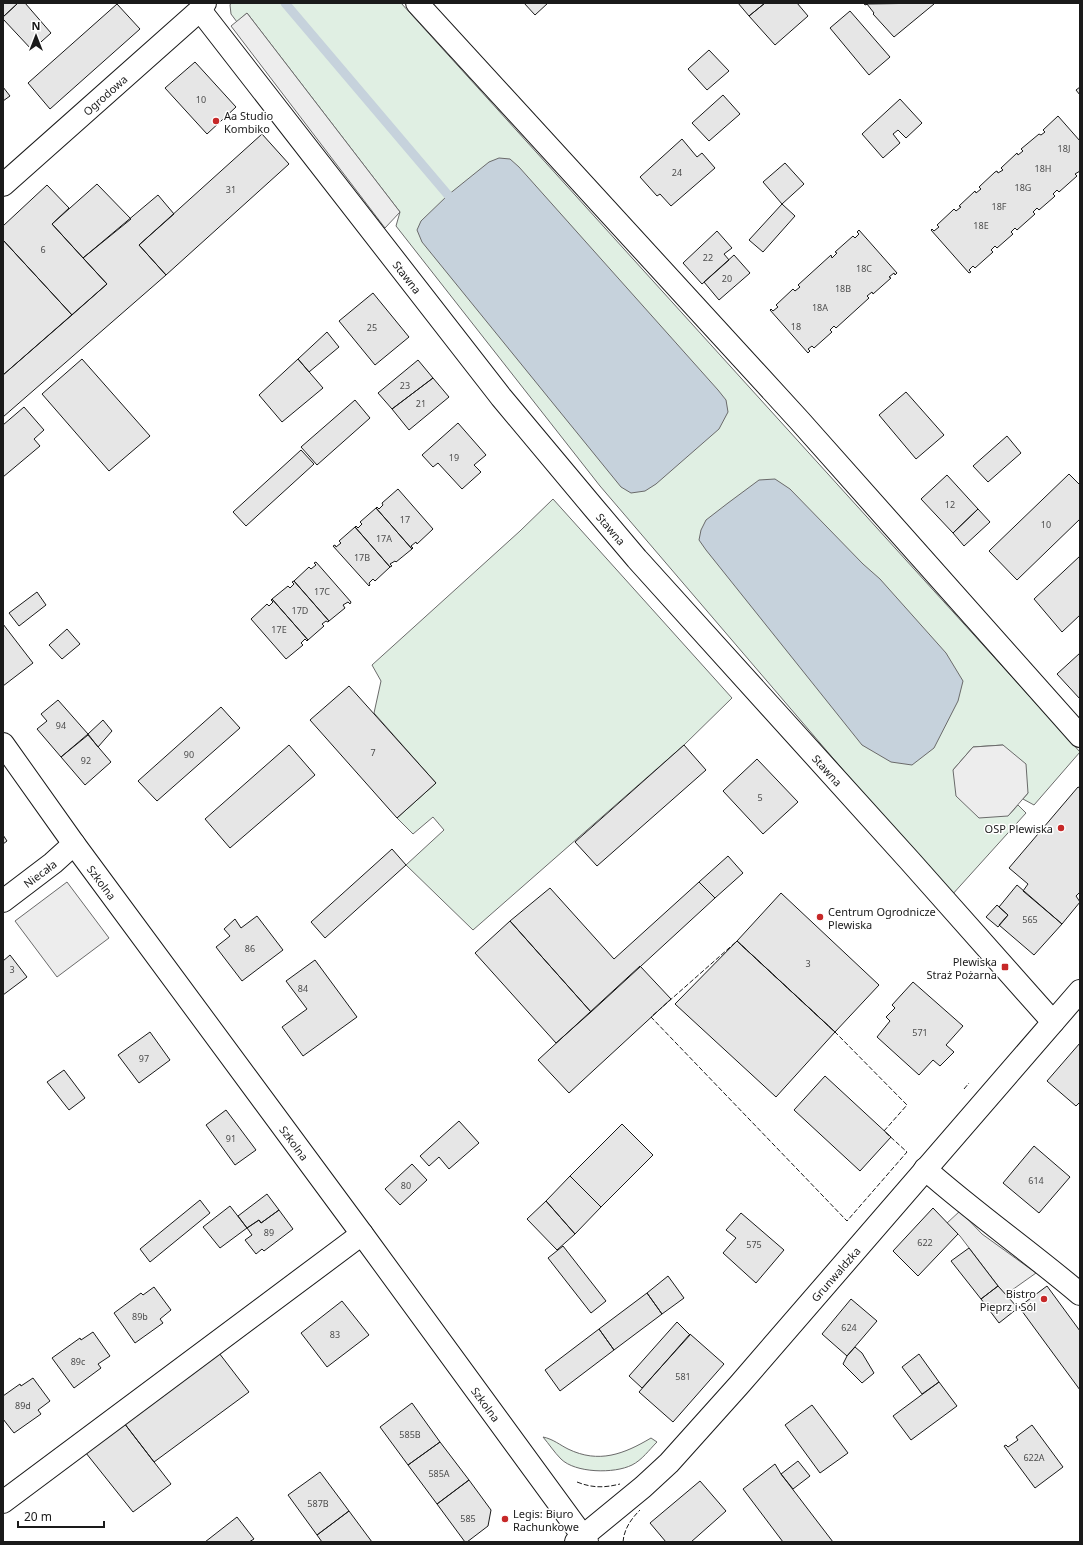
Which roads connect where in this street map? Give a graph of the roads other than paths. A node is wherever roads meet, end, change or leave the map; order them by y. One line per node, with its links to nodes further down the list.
1 (418, 3): 4 (street)
2 (202, 6): 3 (street, Ogrodowa); 9 (street, Stawna)
3 (3, 186)
4 (1080, 736)
5 (4, 749): 6 (street, Szkolna)
6 (74, 844): 7 (street, Niecała); 11 (street, Szkolna)
7 (3, 901)
8 (1080, 991): 9 (street, Grunwaldzka)
9 (1053, 1022): 10 (street, Grunwaldzka)
10 (925, 1169): 12 (street); 14 (street, Grunwaldzka)
11 (362, 1234): 13 (street); 14 (street, Szkolna)
12 (1080, 1294)
13 (3, 1502)
14 (582, 1540)

